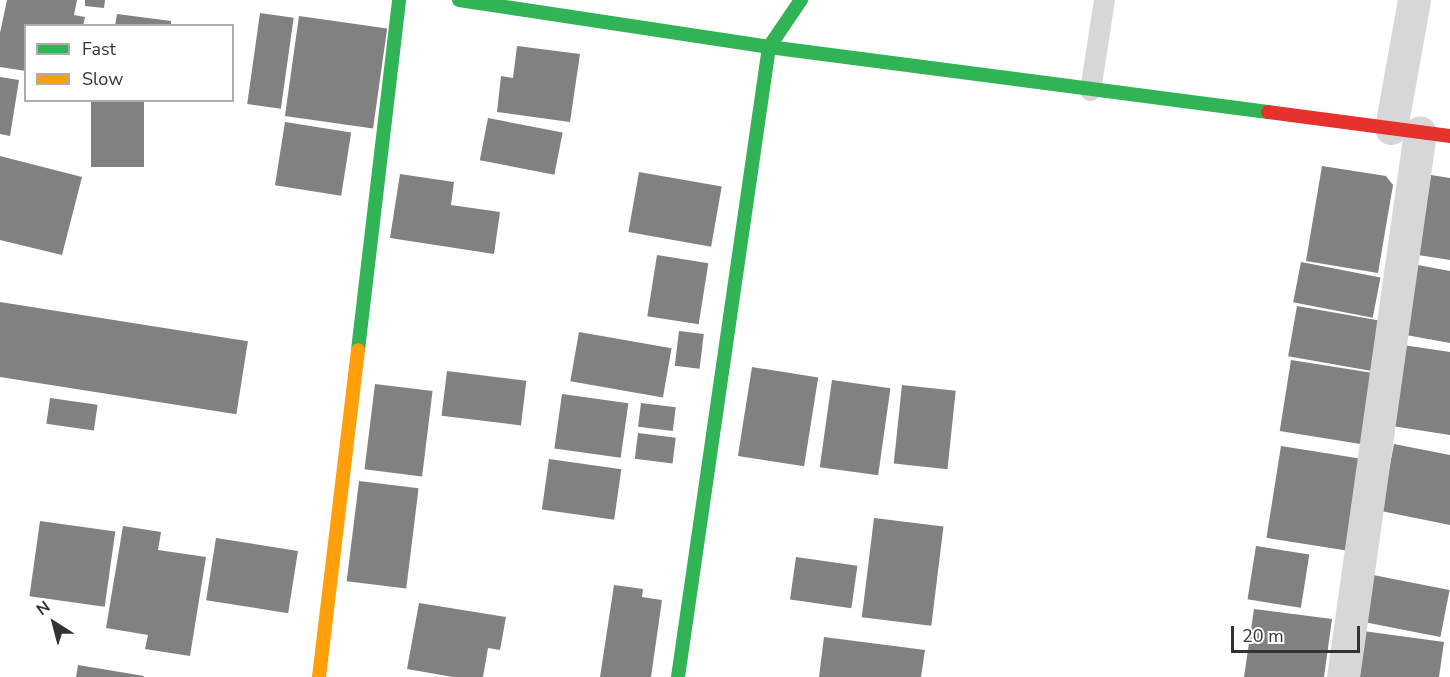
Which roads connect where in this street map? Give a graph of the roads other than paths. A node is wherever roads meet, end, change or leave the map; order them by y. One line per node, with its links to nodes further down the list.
1 (399, 0): 9 (street)
2 (459, 0): 6 (street)
3 (801, 0): 6 (street)
4 (1104, 0): 7 (lane)
5 (1414, 0): 8 (street)
6 (769, 47): 7 (street); 10 (street)
7 (1090, 90): 8 (street)
8 (1420, 132): 11 (street)
9 (319, 677)
10 (678, 677)
11 (1343, 677)

